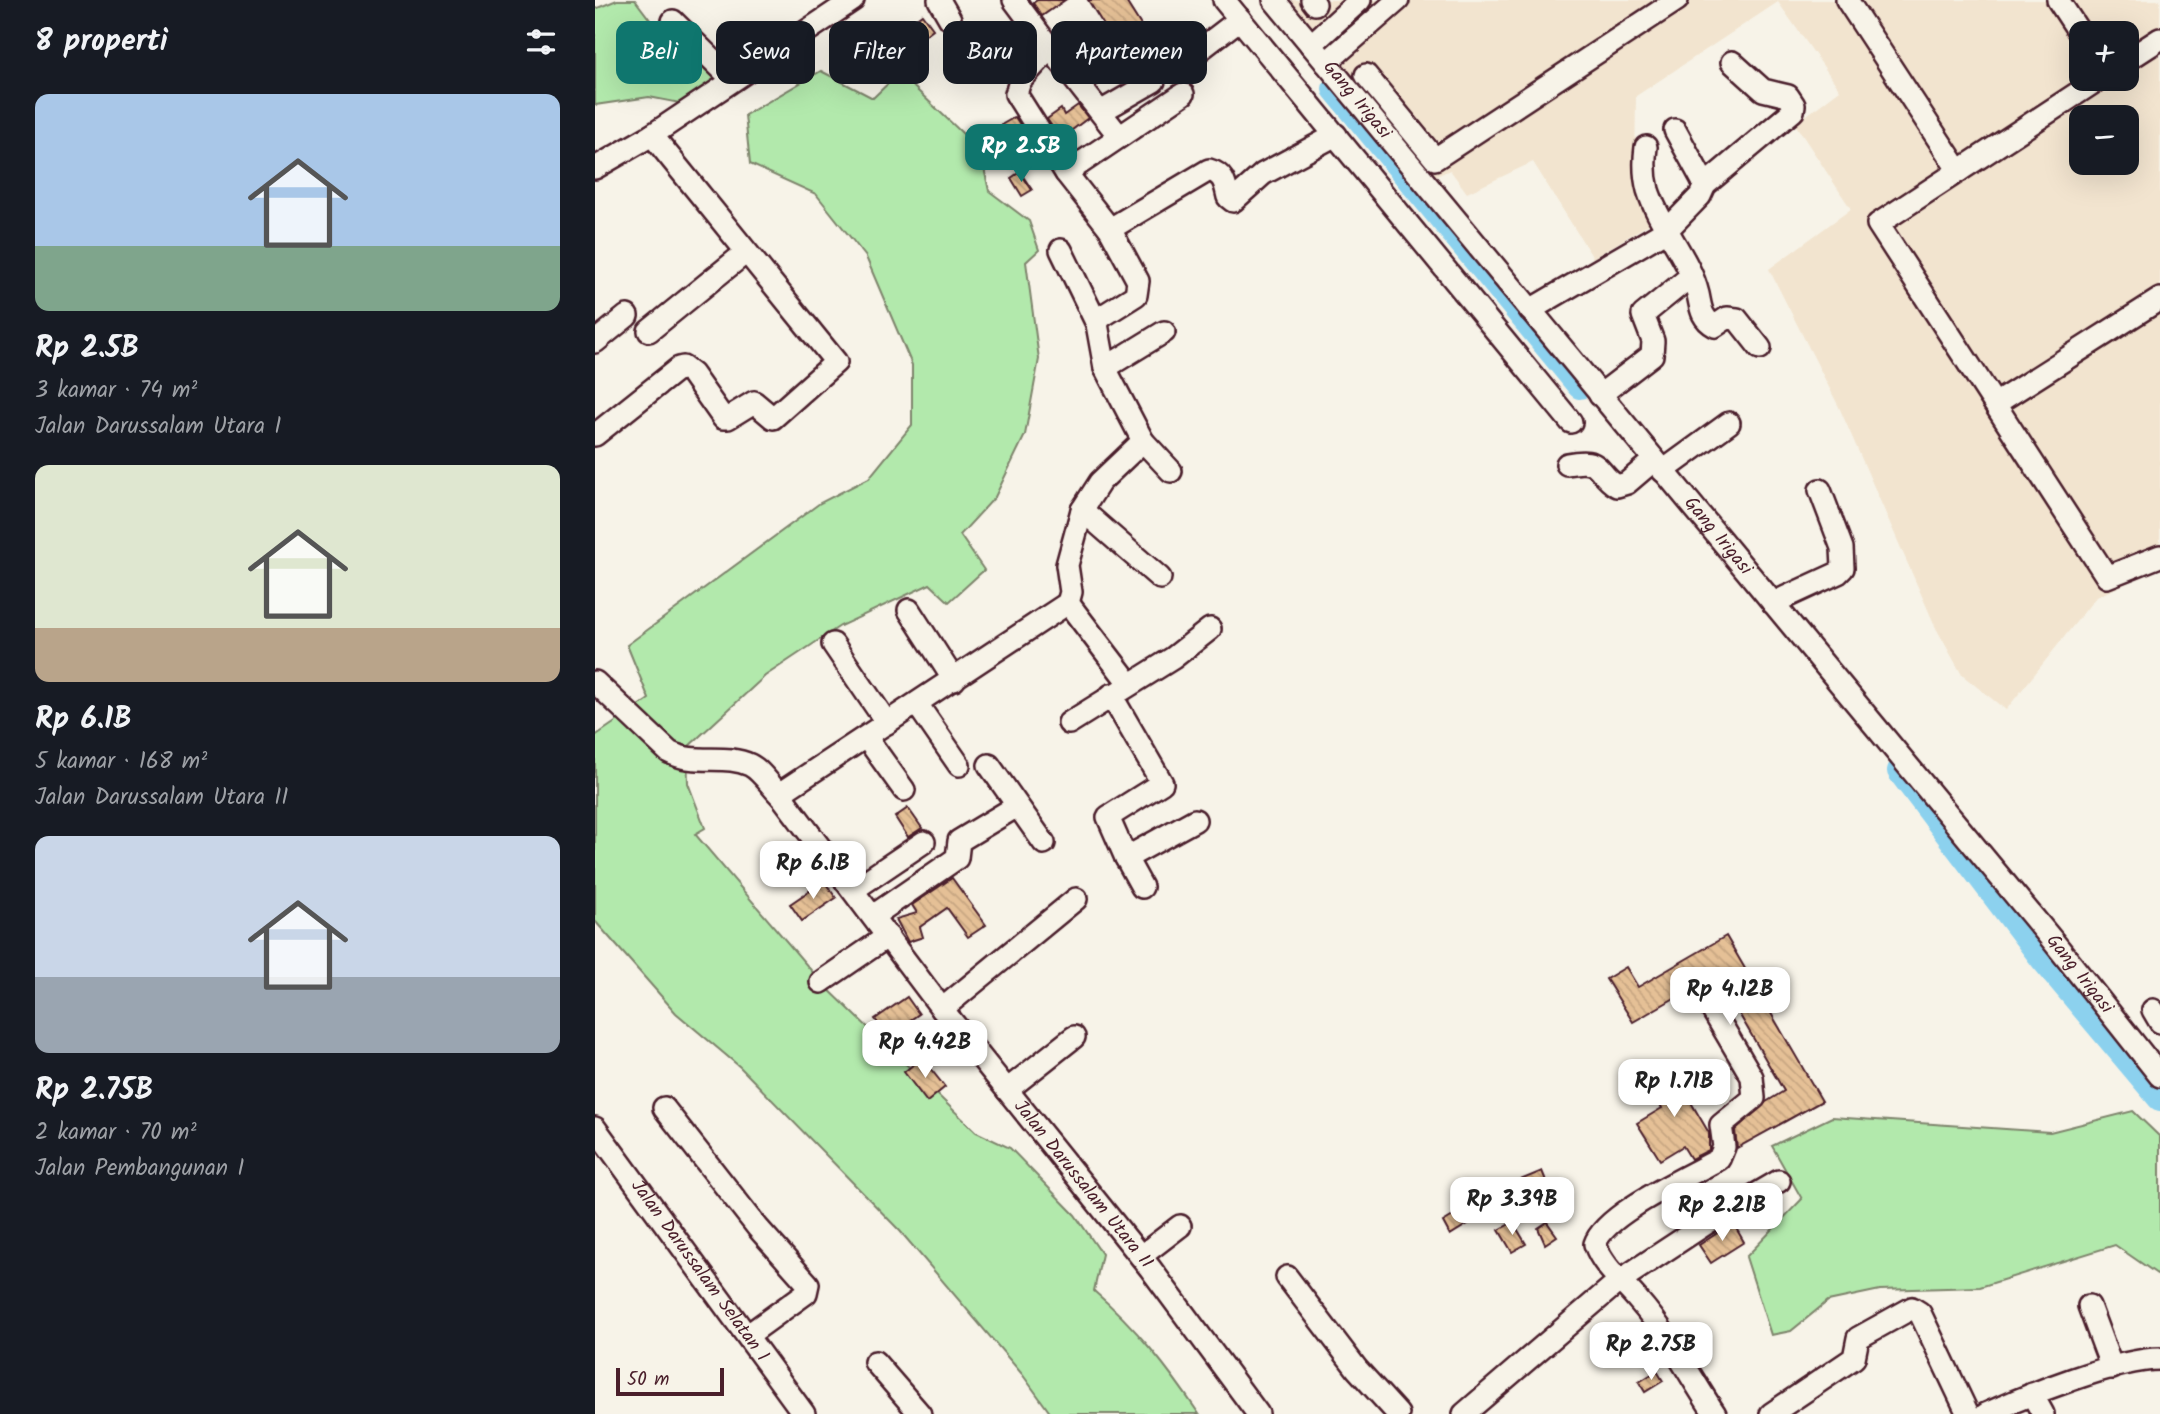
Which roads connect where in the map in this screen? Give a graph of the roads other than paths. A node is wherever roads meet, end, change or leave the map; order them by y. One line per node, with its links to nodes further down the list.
1 (853, 0): 14 (street)
2 (939, 0): 11 (street)
3 (1014, 0): 18 (street)
4 (1224, 0): 12 (street)
5 (1275, 0): 17 (street, Gang Irigasi)
6 (1360, 0): 17 (street)
7 (1398, 0): 23 (street)
8 (1677, 0): 24 (street)
9 (1847, 0): 36 (street)
10 (2058, 0): 13 (street)
11 (950, 19)
12 (1240, 19): 16 (street); 32 (street)
13 (2072, 21)
14 (815, 25)
15 (2160, 39): 20 (street)
16 (1207, 44)
17 (1311, 45): 23 (street, Gang Irigasi)
18 (1050, 48): 29 (street); 37 (street)
19 (702, 49): 22 (street)
20 (2139, 53)
21 (1732, 62): 38 (street)
22 (716, 63)
23 (1326, 63): 45 (street, Gang Irigasi)
24 (1366, 75)
25 (726, 84): 31 (street)
26 (1149, 84): 29 (street)
27 (2081, 91): 36 (street)
28 (1183, 94): 33 (street)
29 (1102, 111): 33 (street)
30 (1675, 130): 38 (street)
31 (652, 135): 35 (street); 42 (street)
32 (1336, 135): 39 (street); 55 (street)
33 (1119, 136): 37 (street)
34 (1646, 147): 40 (street)
35 (595, 168)
36 (1959, 171): 54 (street)
37 (1066, 173): 39 (street)
38 (1705, 185): 40 (street)
39 (1110, 229): 47 (street)
40 (1667, 230): 43 (street); 45 (street)
41 (1061, 250): 47 (street)
42 (745, 253): 48 (street); 57 (street)
43 (1691, 276): 51 (street); 53 (street)
44 (2160, 299): 54 (street)
45 (1530, 310): 53 (street, Gang Irigasi)
46 (627, 316): 50 (street)
47 (1097, 324): 52 (street)
48 (649, 331)
49 (1164, 332): 52 (street)
50 (595, 342)
51 (1760, 348)
52 (1105, 369): 58 (street)
53 (1600, 395): 60 (street, Gang Irigasi)
54 (1995, 404): 64 (street)
55 (1571, 422)
56 (1729, 423): 60 (street)
57 (595, 435)
58 (1143, 441): 61 (street); 63 (street)
59 (1567, 464): 60 (street)
60 (1656, 464): 67 (street, Gang Irigasi)
61 (1171, 471)
62 (1820, 490): 67 (street)
63 (1082, 510): 65 (street); 66 (street)
64 (2160, 556)
65 (1160, 578)
66 (1068, 603): 71 (street); 72 (street)
67 (1773, 603): 97 (street, Gang Irigasi)
68 (909, 610): 71 (street)
69 (1210, 629): 72 (street)
70 (833, 644): 76 (street)
71 (954, 680): 75 (street)
72 (1129, 683): 74 (street)
73 (598, 692): 82 (street, Jalan Darussalam Utara II)
74 (1111, 695): 77 (street); 87 (street)
75 (917, 704): 76 (street); 79 (street)
76 (887, 723): 78 (street)
77 (1069, 723)
78 (866, 737): 81 (street); 82 (street)
79 (959, 765)
80 (989, 765): 83 (street)
81 (904, 790)
82 (782, 797): 89 (street, Jalan Darussalam Utara II)
83 (1017, 806): 86 (street); 91 (street)
84 (1195, 820): 87 (street)
85 (924, 842): 89 (street)
86 (1044, 843)
87 (1126, 858): 88 (street)
88 (1142, 887)
89 (853, 890): 91 (street, Jalan Darussalam Utara II)
90 (1076, 899): 95 (street)
91 (873, 916): 92 (street, Jalan Darussalam Utara II)
92 (888, 936): 93 (street); 95 (street, Jalan Darussalam Utara II)
93 (821, 982)
94 (1706, 999): 105 (street)
95 (942, 1009): 98 (street, Jalan Darussalam Utara II)
96 (1073, 1037): 98 (street)
97 (2160, 1076)
98 (1007, 1090): 103 (street, Jalan Darussalam Utara II)
99 (664, 1108): 107 (street)
100 (595, 1128): 107 (street, Jalan Darussalam Selatan 1)
101 (1779, 1181): 105 (street)
102 (1180, 1226): 103 (street)
103 (1141, 1256): 115 (street, Jalan Darussalam Utara II)
104 (1287, 1277): 116 (street)
105 (1619, 1281): 117 (street); 118 (street)
106 (2089, 1306): 110 (street)
107 (748, 1335): 114 (street, Jalan Darussalam Selatan 1)
108 (2160, 1359): 110 (street)
109 (875, 1362): 113 (street)
110 (2112, 1368): 111 (street)
111 (2027, 1402): 112 (street); 121 (street)
112 (2000, 1411)
113 (915, 1412)
114 (804, 1414)
115 (1258, 1414)
116 (1398, 1414)
117 (1464, 1414)
118 (1714, 1414)
119 (1771, 1414): 120 (street)
120 (1968, 1414)
121 (2043, 1414)

